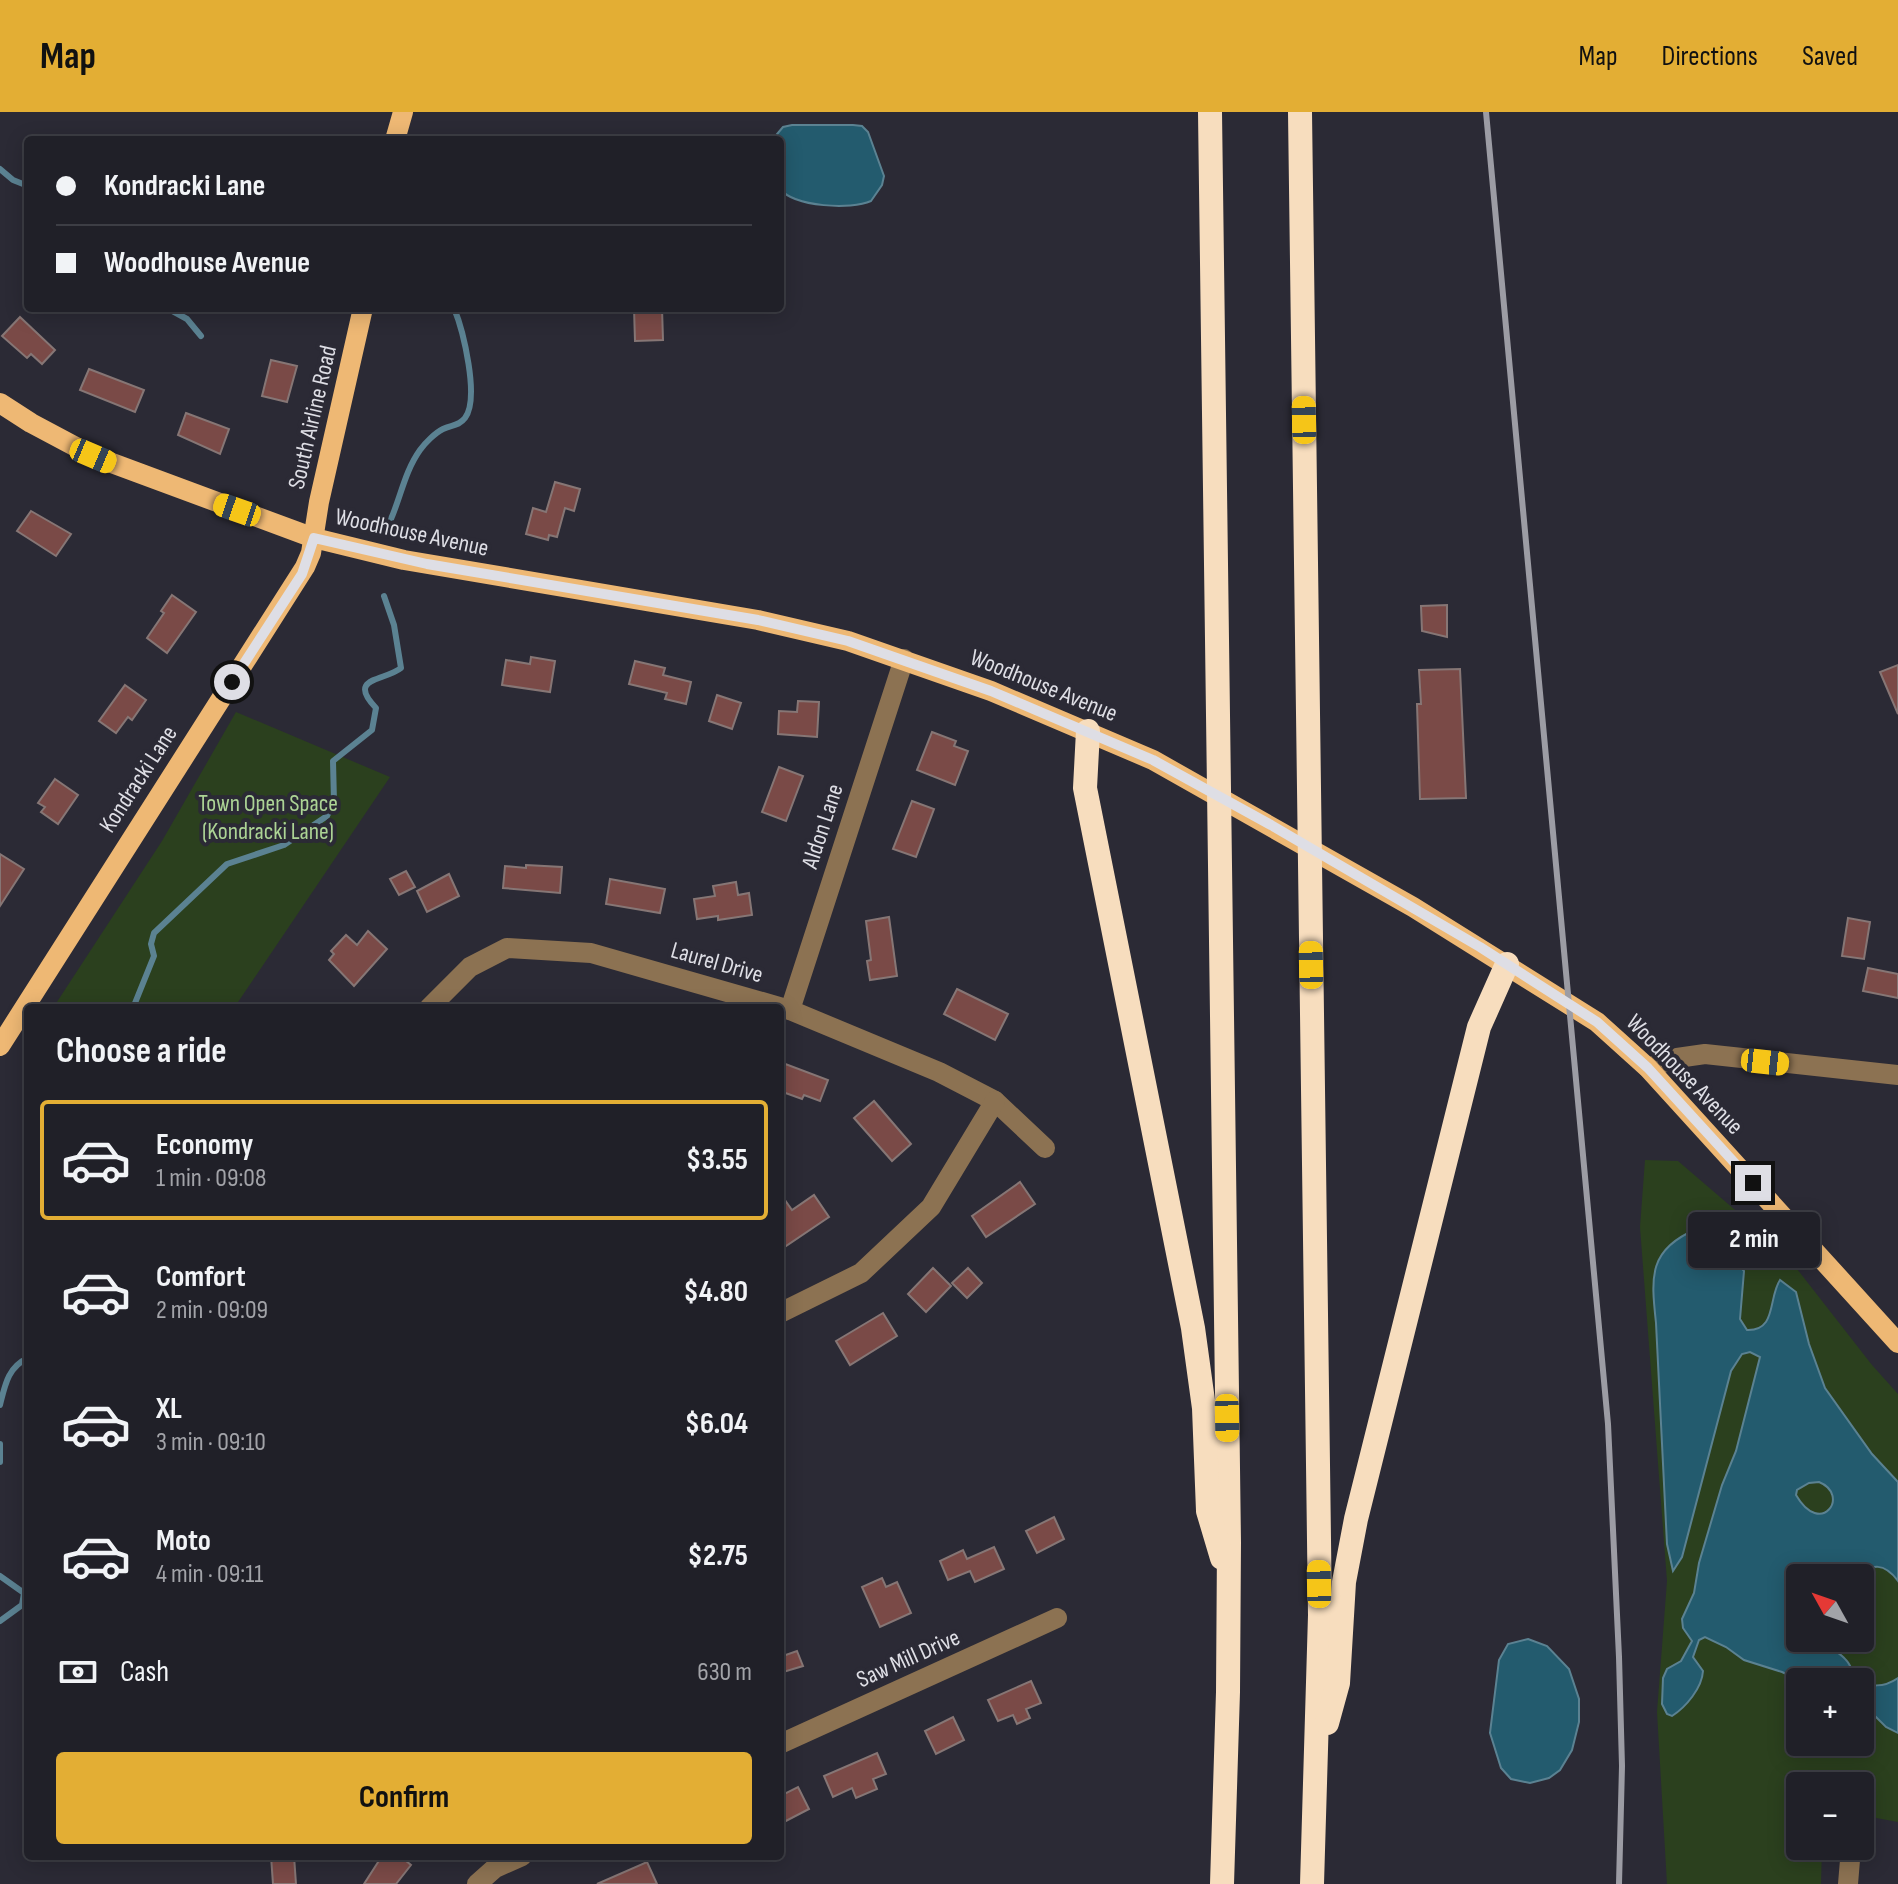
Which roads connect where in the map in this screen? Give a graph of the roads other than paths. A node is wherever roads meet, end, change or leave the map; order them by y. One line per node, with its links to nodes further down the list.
1 (403, 112): 4 (main road)
2 (1210, 112): 24 (highway)
3 (1300, 112): 27 (highway)
4 (396, 136)
5 (362, 312): 7 (main road, South Airline Road)
6 (0, 403): 7 (main road, Woodhouse Avenue)
7 (314, 538): 8 (main road, Woodhouse Avenue); 11 (main road, Kondracki Lane)
8 (904, 659): 9 (main road, Woodhouse Avenue); 16 (street, Aldon Lane)
9 (1088, 731): 10 (main road, Woodhouse Avenue); 24 (highway)
10 (1507, 964): 18 (main road, Woodhouse Avenue); 27 (highway)
11 (27, 1004)
12 (433, 1004): 13 (street, Laurel Drive)
13 (769, 1004)
14 (24, 1008): 17 (main road, Kondracki Lane)
15 (784, 1008): 16 (street, Laurel Drive)
16 (790, 1010): 20 (street, Laurel Drive)
17 (0, 1046)
18 (1648, 1068): 19 (street); 23 (main road, Woodhouse Avenue)
19 (1898, 1075)
20 (995, 1101): 21 (street, Laurel Drive); 22 (street)
21 (1045, 1148)
22 (784, 1311)
23 (1898, 1343)
24 (1229, 1575): 31 (highway)
25 (1057, 1618): 26 (street, Saw Mill Drive)
26 (784, 1742)
27 (1318, 1743): 32 (highway)
28 (513, 1860): 30 (street)
29 (1850, 1860): 33 (street)
30 (477, 1884)
31 (1222, 1884)
32 (1312, 1884)
33 (1848, 1884)

